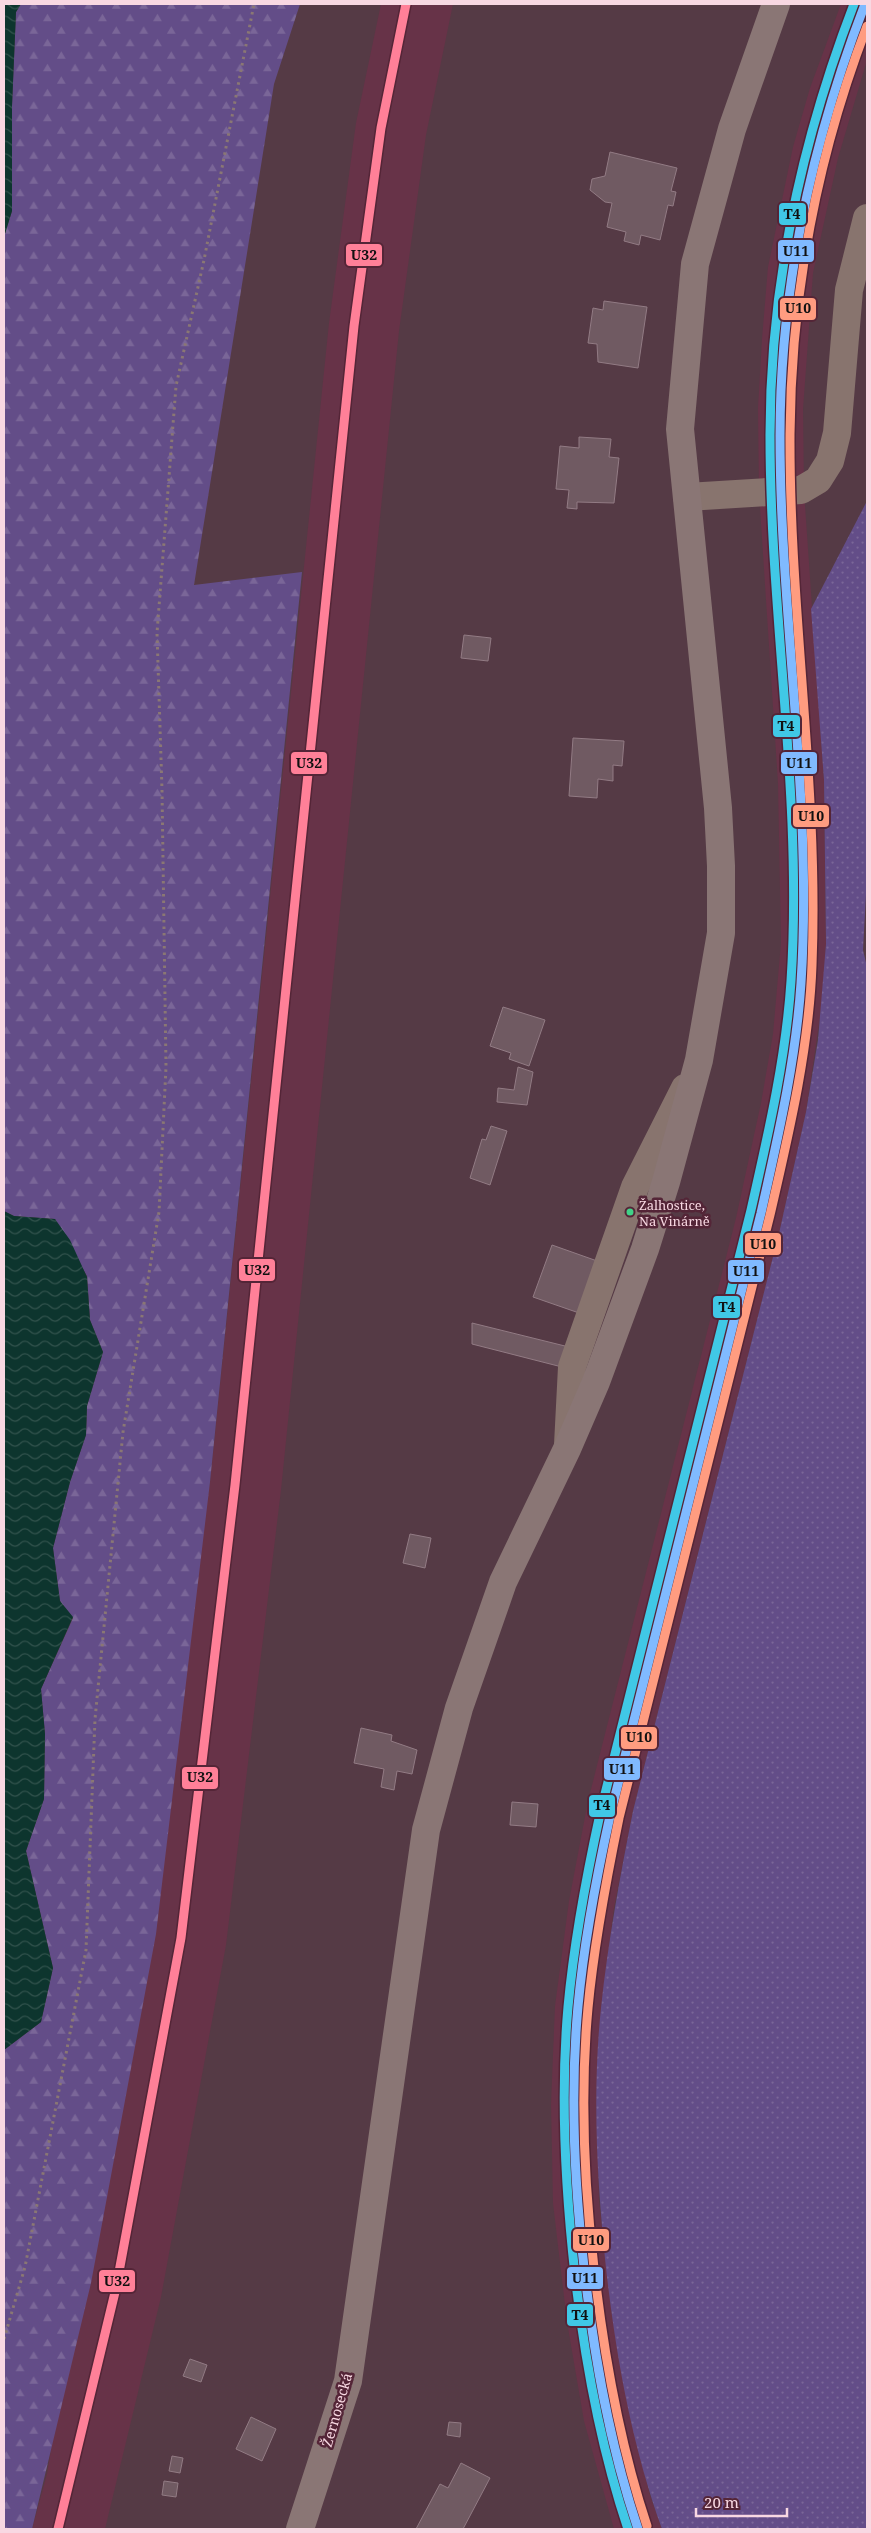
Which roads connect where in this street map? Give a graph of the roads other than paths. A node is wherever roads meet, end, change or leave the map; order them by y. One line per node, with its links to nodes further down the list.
1 (776, 4): 3 (main road, Žernosecká)
2 (867, 218): 3 (street)
3 (687, 497): 4 (main road, Žernosecká)
4 (300, 2529)

